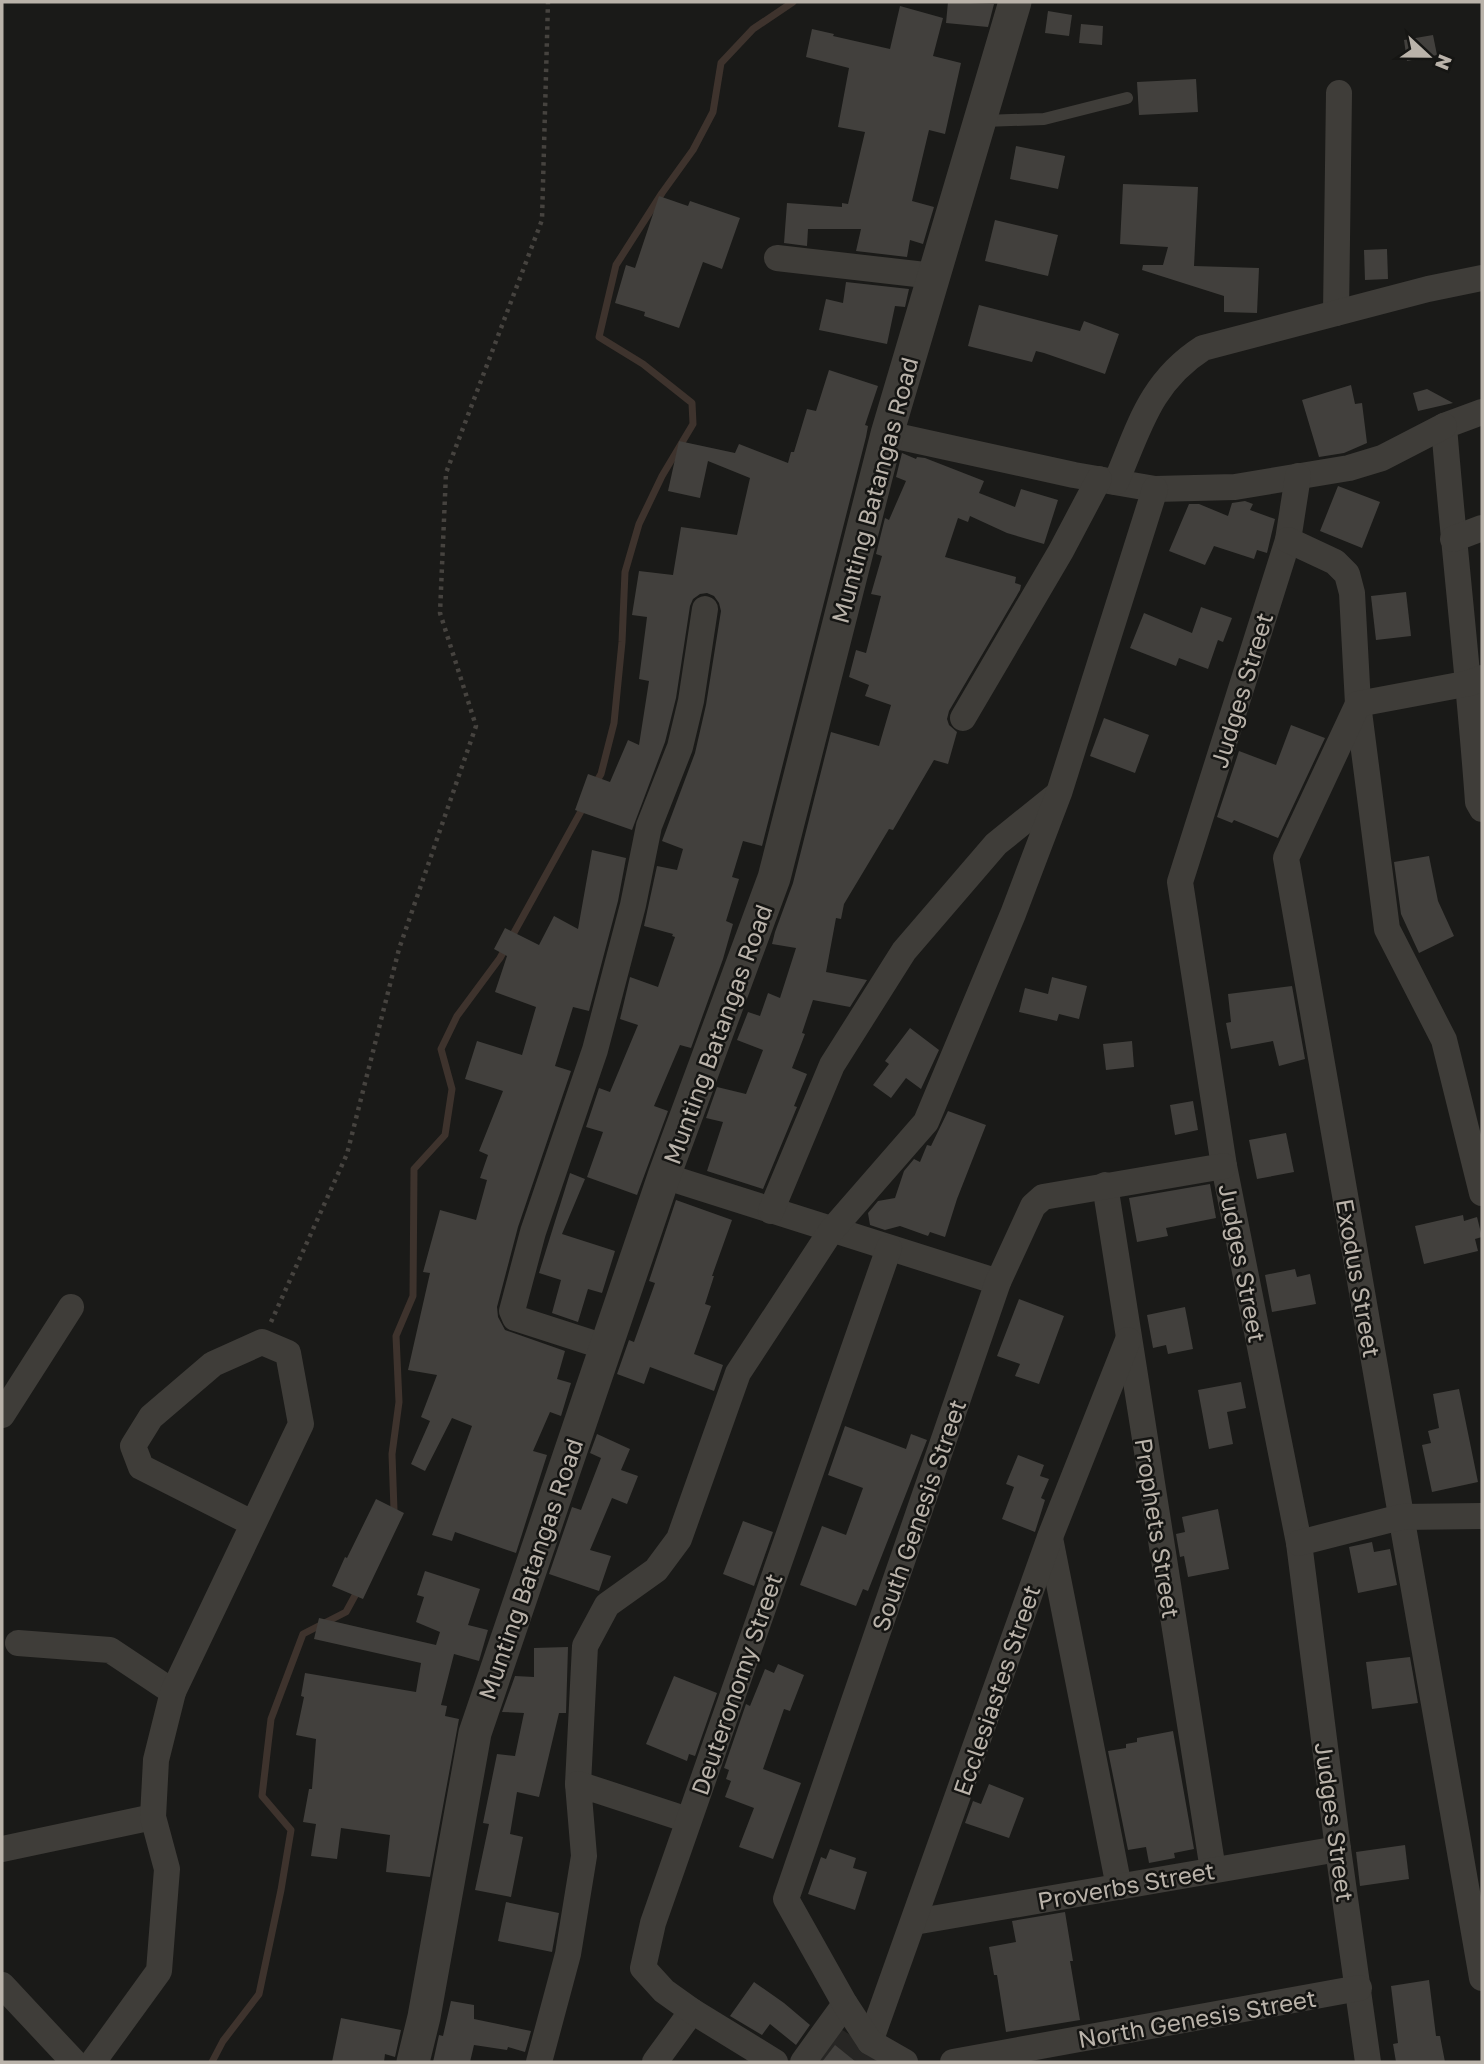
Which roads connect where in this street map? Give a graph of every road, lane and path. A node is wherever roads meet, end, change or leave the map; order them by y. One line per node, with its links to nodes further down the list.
1 (548, 2): 35 (path)
2 (1015, 2): 5 (street, Munting Batangas Road)
3 (1339, 93): 9 (street)
4 (1126, 98): 5 (lane)
5 (979, 121): 7 (street, Munting Batangas Road)
6 (777, 258): 7 (street)
7 (934, 276): 12 (street, Munting Batangas Road)
8 (1482, 278): 9 (street)
9 (1336, 313): 14 (street)
10 (1482, 412): 11 (street)
11 (1444, 426): 13 (street); 17 (street)
12 (887, 434): 14 (street); 26 (street, Munting Batangas Road)
13 (1298, 476): 15 (street); 18 (street, Judges Street)
14 (1108, 481): 15 (street); 22 (street)
15 (1155, 489): 23 (street)
16 (1482, 528): 17 (street)
17 (1452, 539): 20 (street)
18 (1288, 540): 21 (street); 25 (street, Judges Street)
19 (705, 609): 36 (street)
20 (1476, 680): 21 (street); 24 (street)
21 (1358, 704): 28 (street); 39 (street, Exodus Street)
22 (963, 718)
23 (1059, 793): 29 (street); 30 (street)
24 (1482, 808)
25 (1224, 1166): 27 (street, South Genesis Street); 42 (street, Judges Street)
26 (664, 1176): 29 (street); 36 (street, Munting Batangas Road)
27 (1105, 1185): 32 (street, South Genesis Street); 34 (street, Prophets Street)
28 (1482, 1193)
29 (771, 1211): 30 (street)
30 (831, 1231): 31 (street); 45 (street)
31 (889, 1248): 32 (street); 47 (street, Deuteronomy Street)
32 (998, 1282): 56 (street, South Genesis Street)
33 (71, 1307): 37 (street)
34 (1128, 1340): 41 (street, Ecclesiastes Street); 50 (street, Prophets Street)
35 (262, 1342): 40 (street); 40 (street)
36 (605, 1347): 61 (street, Munting Batangas Road)
37 (2, 1415)
38 (1482, 1516): 39 (street)
39 (1401, 1517): 42 (street); 53 (street, Exodus Street)
40 (252, 1523): 44 (street)
41 (1050, 1536): 51 (street); 52 (street, Ecclesiastes Street)
42 (1299, 1543): 49 (street, Judges Street)
43 (18, 1643): 44 (street)
44 (173, 1692): 46 (street)
45 (578, 1784): 47 (street); 62 (street)
46 (153, 1817): 48 (street); 60 (street)
47 (688, 1820): 57 (street, Deuteronomy Street)
48 (2, 1849)
49 (1338, 1849): 50 (street, Proverbs Street); 55 (street, Judges Street)
50 (1213, 1871): 51 (street, Proverbs Street)
51 (1119, 1886): 52 (street, Proverbs Street)
52 (914, 1922): 58 (street, Ecclesiastes Street)
53 (1482, 1978)
54 (2, 1985): 59 (street)
55 (1359, 1988): 67 (street, North Genesis Street); 68 (street, Judges Street)
56 (845, 2004): 58 (street); 65 (street)
57 (692, 2011): 63 (street); 64 (street, Deuteronomy Street)
58 (870, 2042): 66 (street)
59 (74, 2062)
60 (93, 2062)
61 (413, 2062)
62 (539, 2062)
63 (655, 2062)
64 (775, 2062)
65 (803, 2062)
66 (905, 2062)
67 (953, 2062)
68 (1368, 2062)

